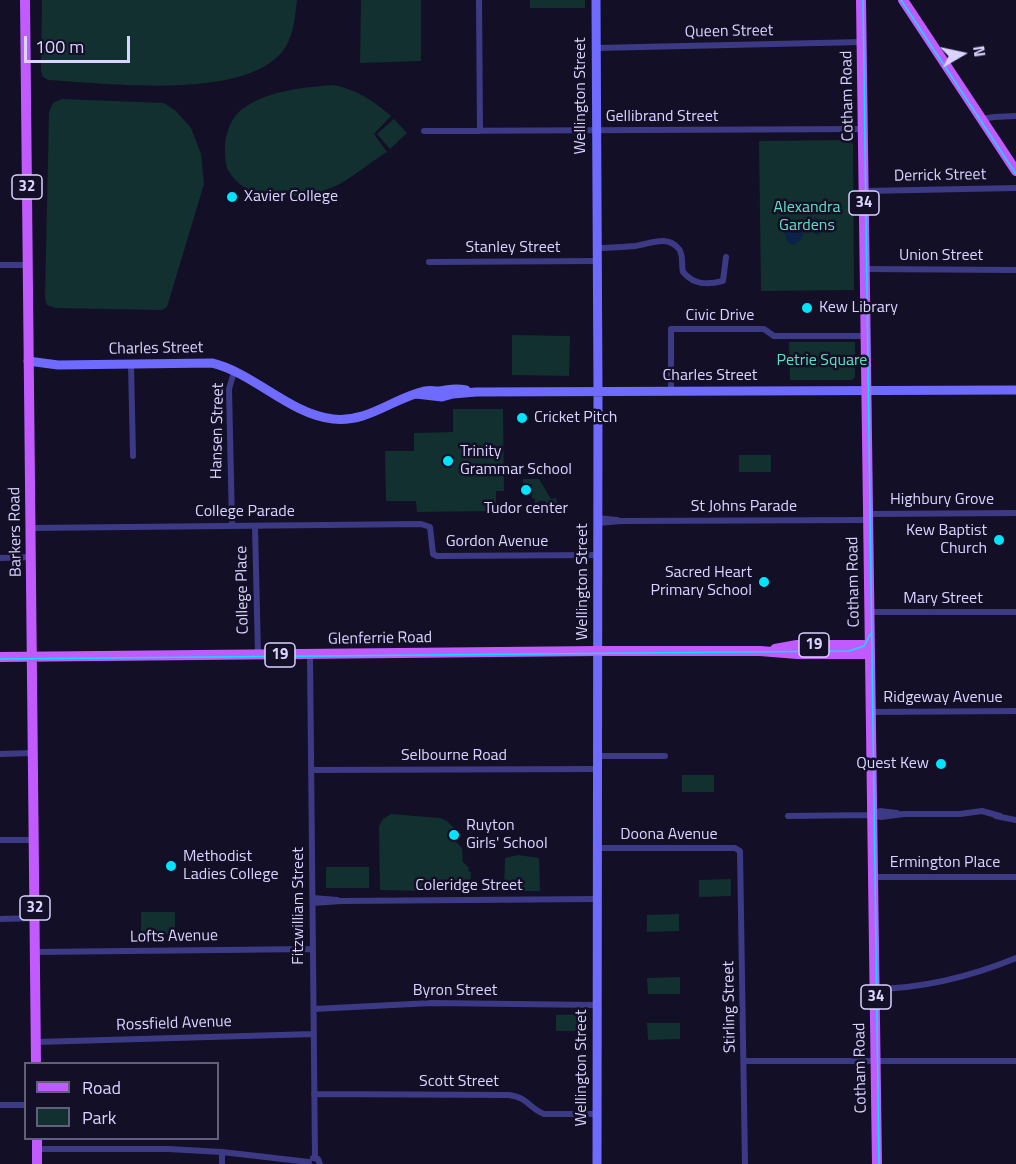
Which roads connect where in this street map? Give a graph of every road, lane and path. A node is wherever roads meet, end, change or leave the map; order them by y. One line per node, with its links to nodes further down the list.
1 (25, 0): 22 (main road, Barkers Road / 32)
2 (480, 0): 12 (street)
3 (596, 0): 7 (street, Wellington Street)
4 (861, 0): 6 (main road, Cotham Road / 34)
5 (907, 2): 9 (main road)
6 (862, 42): 7 (street, Queen Street); 10 (main road, Cotham Road / 34)
7 (596, 48): 13 (street, Wellington Street)
8 (1016, 116): 9 (street)
9 (982, 119): 14 (main road)
10 (863, 129): 13 (street, Gellibrand Street); 16 (main road, Cotham Road / 34)
11 (424, 131): 12 (street, Gellibrand Street)
12 (480, 131): 13 (street, Gellibrand Street)
13 (596, 131): 17 (street, Wellington Street)
14 (1016, 171)
15 (1016, 188): 16 (street, Derrick Street)
16 (864, 191): 23 (main road, Cotham Road / 34)
17 (597, 248): 18 (street); 19 (street, Wellington Street)
18 (726, 257)
19 (597, 261): 20 (street, Stanley Street); 33 (street, Wellington Street)
20 (429, 262)
21 (0, 265): 22 (street)
22 (27, 265): 26 (main road, Barkers Road / 32)
23 (865, 269): 24 (street, Union Street); 25 (main road, Cotham Road / 34)
24 (1016, 270)
25 (866, 336): 31 (main road, Cotham Road / 34); 34 (street, Civic Drive)
26 (28, 360): 28 (street, Charles Street); 30 (main road, Barkers Road / 32)
27 (131, 364): 28 (street, Charles Street); 29 (street, Charles Street); 35 (street)
28 (58, 365): 30 (street, Charles Street)
29 (234, 372): 33 (street, Charles Street); 39 (street, Hansen Street)
30 (29, 376): 41 (main road, Barkers Road / 32)
31 (866, 390): 32 (street, Charles Street); 34 (street, Charles Street); 37 (main road, Cotham Road / 34)
32 (1016, 390)
33 (598, 392): 34 (street, Charles Street); 38 (street, Wellington Street)
34 (671, 392)
35 (133, 456)
36 (1016, 513): 37 (street, Highbury Grove)
37 (868, 517): 38 (street, St Johns Parade); 46 (main road, Cotham Road / 34)
38 (598, 521): 43 (street, Wellington Street)
39 (232, 525): 40 (street, College Parade); 41 (street, College Parade)
40 (255, 526): 42 (street, College Parade); 51 (street, College Place)
41 (31, 528): 44 (main road, Barkers Road / 32)
42 (433, 554): 43 (street, Gordon Avenue)
43 (598, 555): 49 (street, Wellington Street)
44 (31, 557): 45 (street); 53 (main road, Barkers Road / 32)
45 (0, 558)
46 (869, 612): 47 (street, Mary Street); 48 (main road, Cotham Road / 34)
47 (1016, 612)
48 (870, 649): 49 (main road, Glenferrie Road / 19); 55 (main road, Cotham Road / 34)
49 (598, 651): 50 (main road, Glenferrie Road / 19); 58 (street, Wellington Street)
50 (310, 654): 51 (main road, Glenferrie Road / 19); 61 (street, Fitzwilliam Street)
51 (258, 655): 53 (main road, Glenferrie Road / 19)
52 (0, 657): 53 (main road, Glenferrie Road / 19)
53 (32, 657): 56 (main road, Barkers Road / 32)
54 (1016, 711): 55 (street, Ridgeway Avenue)
55 (871, 712): 62 (main road, Cotham Road / 34)
56 (33, 753): 57 (street); 66 (main road, Barkers Road / 32)
57 (0, 754)
58 (597, 756): 59 (street); 60 (street, Wellington Street)
59 (664, 756)
60 (597, 769): 61 (street, Selbourne Road); 67 (street, Wellington Street)
61 (312, 770): 72 (street, Fitzwilliam Street)
62 (872, 814): 63 (street); 64 (street); 69 (main road, Cotham Road / 34)
63 (788, 816)
64 (1016, 820)
65 (0, 840): 66 (street)
66 (34, 840): 73 (main road, Barkers Road / 32)
67 (597, 848): 68 (street, Doona Avenue); 71 (street, Wellington Street)
68 (740, 850): 83 (street, Stirling Street)
69 (873, 877): 70 (street, Ermington Place); 78 (main road, Cotham Road / 34)
70 (1016, 877)
71 (597, 899): 72 (street, Coleridge Street); 79 (street, Wellington Street)
72 (313, 901): 75 (street, Fitzwilliam Street)
73 (35, 918): 74 (street); 76 (main road, Barkers Road / 32)
74 (0, 919)
75 (313, 949): 76 (street, Lofts Avenue); 80 (street, Fitzwilliam Street)
76 (35, 952): 82 (main road, Barkers Road / 32)
77 (1016, 958): 78 (street)
78 (875, 989): 84 (main road, Cotham Road / 34)
79 (597, 1005): 80 (street, Byron Street); 90 (street, Wellington Street)
80 (314, 1009): 81 (street, Fitzwilliam Street)
81 (314, 1034): 82 (street, Rossfield Avenue); 87 (street, Fitzwilliam Street)
82 (36, 1042): 86 (main road, Barkers Road / 32)
83 (744, 1061): 84 (street); 99 (street, Stirling Street)
84 (877, 1061): 85 (street); 100 (main road, Cotham Road / 34)
85 (1016, 1061)
86 (36, 1062)
87 (314, 1094): 90 (street, Scott Street); 93 (street, Fitzwilliam Street)
88 (0, 1105): 89 (street)
89 (24, 1105)
90 (597, 1114): 98 (street, Wellington Street)
91 (37, 1144): 92 (street); 95 (main road)
92 (222, 1152): 94 (street); 96 (street)
93 (315, 1157): 94 (street); 97 (street)
94 (309, 1163)
95 (37, 1164)
96 (222, 1164)
97 (321, 1164)
98 (597, 1164)
99 (745, 1164)
100 (878, 1164)

